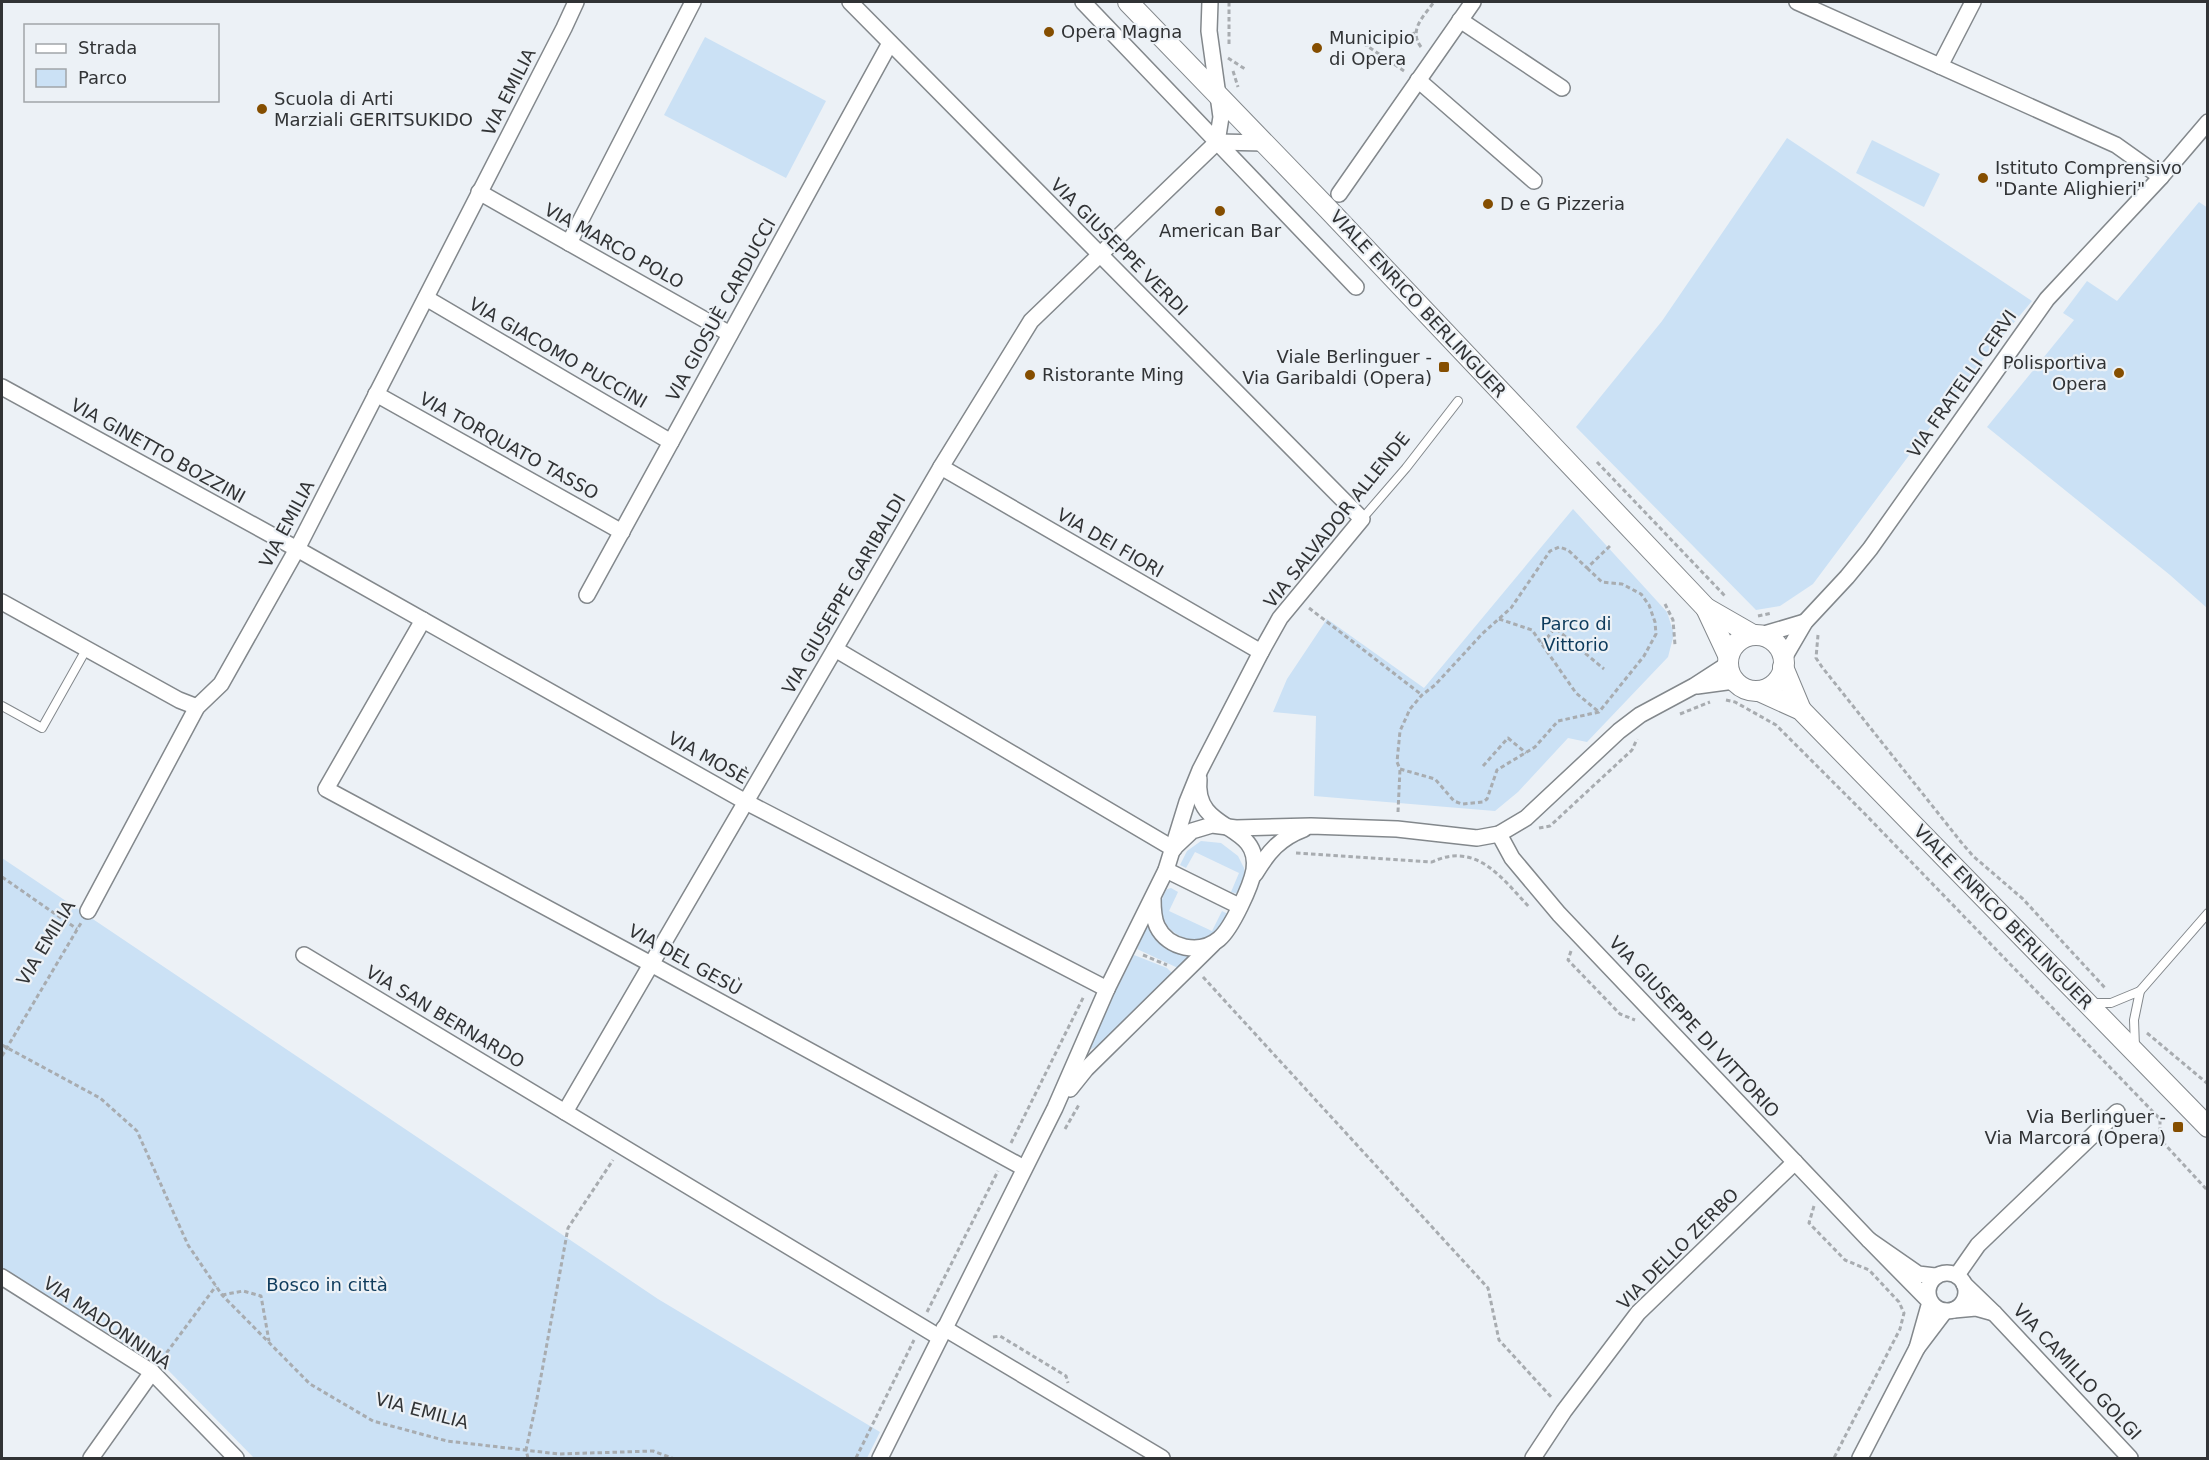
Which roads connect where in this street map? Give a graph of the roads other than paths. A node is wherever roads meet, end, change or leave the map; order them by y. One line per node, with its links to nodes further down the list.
1 (576, 2): 21 (street, VIA EMILIA)
2 (693, 2): 23 (street)
3 (850, 2): 11 (street, VIA GIUSEPPE VERDI)
4 (1083, 2): 17 (street)
5 (1128, 2): 15 (street, VIALE ENRICO BERLINGUER)
6 (1210, 2): 15 (street)
7 (1473, 2): 10 (street)
8 (1797, 2): 12 (street)
9 (1973, 2): 12 (street)
10 (1460, 20): 13 (street); 14 (street)
11 (890, 43): 24 (street, VIA GIUSEPPE VERDI); 27 (street, VIA GIOSUÈ CARDUCCI)
12 (1940, 66): 19 (street)
13 (1418, 80): 20 (street); 22 (street)
14 (1562, 88)
15 (1216, 93): 17 (street); 18 (street, VIALE ENRICO BERLINGUER)
16 (2208, 122): 19 (street, VIA FRATELLI CERVI)
17 (1217, 142): 18 (street); 24 (street, VIA GIUSEPPE GARIBALDI); 25 (street)
18 (1265, 143): 38 (street, VIALE ENRICO BERLINGUER)
19 (2161, 177): 40 (street, VIA FRATELLI CERVI)
20 (1534, 181)
21 (479, 192): 23 (street, VIA MARCO POLO); 26 (street, VIA EMILIA)
22 (1339, 194)
23 (568, 243): 27 (street, VIA MARCO POLO)
24 (1099, 255): 32 (street, VIA GIUSEPPE GARIBALDI); 33 (street, VIA GIUSEPPE VERDI)
25 (1356, 287)
26 (426, 298): 29 (street, VIA EMILIA); 31 (street, VIA GIACOMO PUCCINI)
27 (730, 334): 31 (street, VIA GIOSUÈ CARDUCCI)
28 (2, 387): 35 (street, VIA GINETTO BOZZINI)
29 (376, 394): 34 (street, VIA TORQUATO TASSO); 35 (street, VIA EMILIA)
30 (1458, 401): 33 (lane, VIA SALVADOR ALLENDE)
31 (671, 442): 34 (street, VIA GIOSUÈ CARDUCCI)
32 (941, 468): 43 (street, VIA GIUSEPPE GARIBALDI); 44 (street, VIA DEI FIORI)
33 (1362, 519): 44 (street, VIA SALVADOR ALLENDE)
34 (622, 532): 36 (street, VIA GIOSUÈ CARDUCCI)
35 (297, 549): 39 (street, VIA MOSÈ); 49 (street, VIA EMILIA)
36 (587, 595)
37 (2, 602): 42 (street)
38 (1706, 608): 41 (street, VIALE ENRICO BERLINGUER); 46 (street, VIALE ENRICO BERLINGUER)
39 (423, 620): 52 (street, VIA MOSÈ); 65 (street, VIA DEL GESÙ)
40 (1805, 622): 41 (street); 45 (street, VIA FRATELLI CERVI)
41 (1757, 635): 45 (street); 46 (street)
42 (87, 648): 48 (lane); 49 (street)
43 (835, 649): 52 (street, VIA GIUSEPPE GARIBALDI); 56 (street)
44 (1260, 652): 51 (street, VIA SALVADOR ALLENDE)
45 (1783, 663): 47 (street); 50 (street, VIALE ENRICO BERLINGUER)
46 (1730, 667): 47 (street); 55 (street)
47 (1759, 691): 50 (street, VIALE ENRICO BERLINGUER)
48 (2, 706)
49 (197, 707): 61 (street, VIA EMILIA)
50 (1802, 710): 68 (street, VIALE ENRICO BERLINGUER)
51 (1200, 770): 54 (street); 56 (street, VIA SALVADOR ALLENDE)
52 (746, 802): 65 (street, VIA GIUSEPPE GARIBALDI); 66 (street, VIA MOSÈ)
53 (1311, 826): 54 (street); 55 (street); 58 (street)
54 (1228, 827): 56 (street); 58 (street)
55 (1499, 834): 74 (street, VIA GIUSEPPE DI VITTORIO)
56 (1174, 849): 57 (street, VIA SALVADOR ALLENDE)
57 (1166, 870): 59 (street, VIA SALVADOR ALLENDE); 60 (street)
58 (1252, 879): 60 (street)
59 (1153, 899): 63 (street); 66 (street, VIA SALVADOR ALLENDE)
60 (1239, 906): 63 (street)
61 (88, 911)
62 (2208, 914): 67 (lane)
63 (1215, 942): 70 (street)
64 (304, 955): 71 (street, VIA SAN BERNARDO)
65 (651, 964): 71 (street, VIA GIUSEPPE GARIBALDI); 75 (street, VIA DEL GESÙ)
66 (1107, 989): 70 (street, VIA SALVADOR ALLENDE)
67 (2140, 991): 68 (lane); 69 (lane)
68 (2085, 1001): 69 (street, VIALE ENRICO BERLINGUER)
69 (2136, 1054): 73 (street, VIALE ENRICO BERLINGUER)
70 (1055, 1108): 75 (street)
71 (565, 1112): 83 (street, VIA SAN BERNARDO)
72 (2116, 1112): 79 (street)
73 (2206, 1127)
74 (1795, 1162): 76 (street, VIA GIUSEPPE DI VITTORIO); 90 (street, VIA DELLO ZERBO)
75 (1024, 1168): 83 (street)
76 (1869, 1240): 77 (street, VIA GIUSEPPE DI VITTORIO); 80 (street, VIA GIUSEPPE DI VITTORIO)
77 (1935, 1276): 79 (street); 80 (street)
78 (2, 1277): 85 (street, VIA MADONNINA)
79 (1961, 1280): 81 (street); 82 (street, VIA CAMILLO GOLGI)
80 (1930, 1302): 81 (street); 84 (street)
81 (1949, 1311): 82 (street, VIA CAMILLO GOLGI); 84 (street)
82 (1994, 1313): 92 (street, VIA CAMILLO GOLGI)
83 (941, 1332): 88 (street); 89 (street, VIA SAN BERNARDO)
84 (1917, 1348): 91 (street)
85 (152, 1372): 86 (street); 87 (street, VIA MADONNINA)
86 (91, 1458)
87 (236, 1458)
88 (880, 1458)
89 (1162, 1458)
90 (1533, 1458)
91 (1860, 1458)
92 (2130, 1458)

